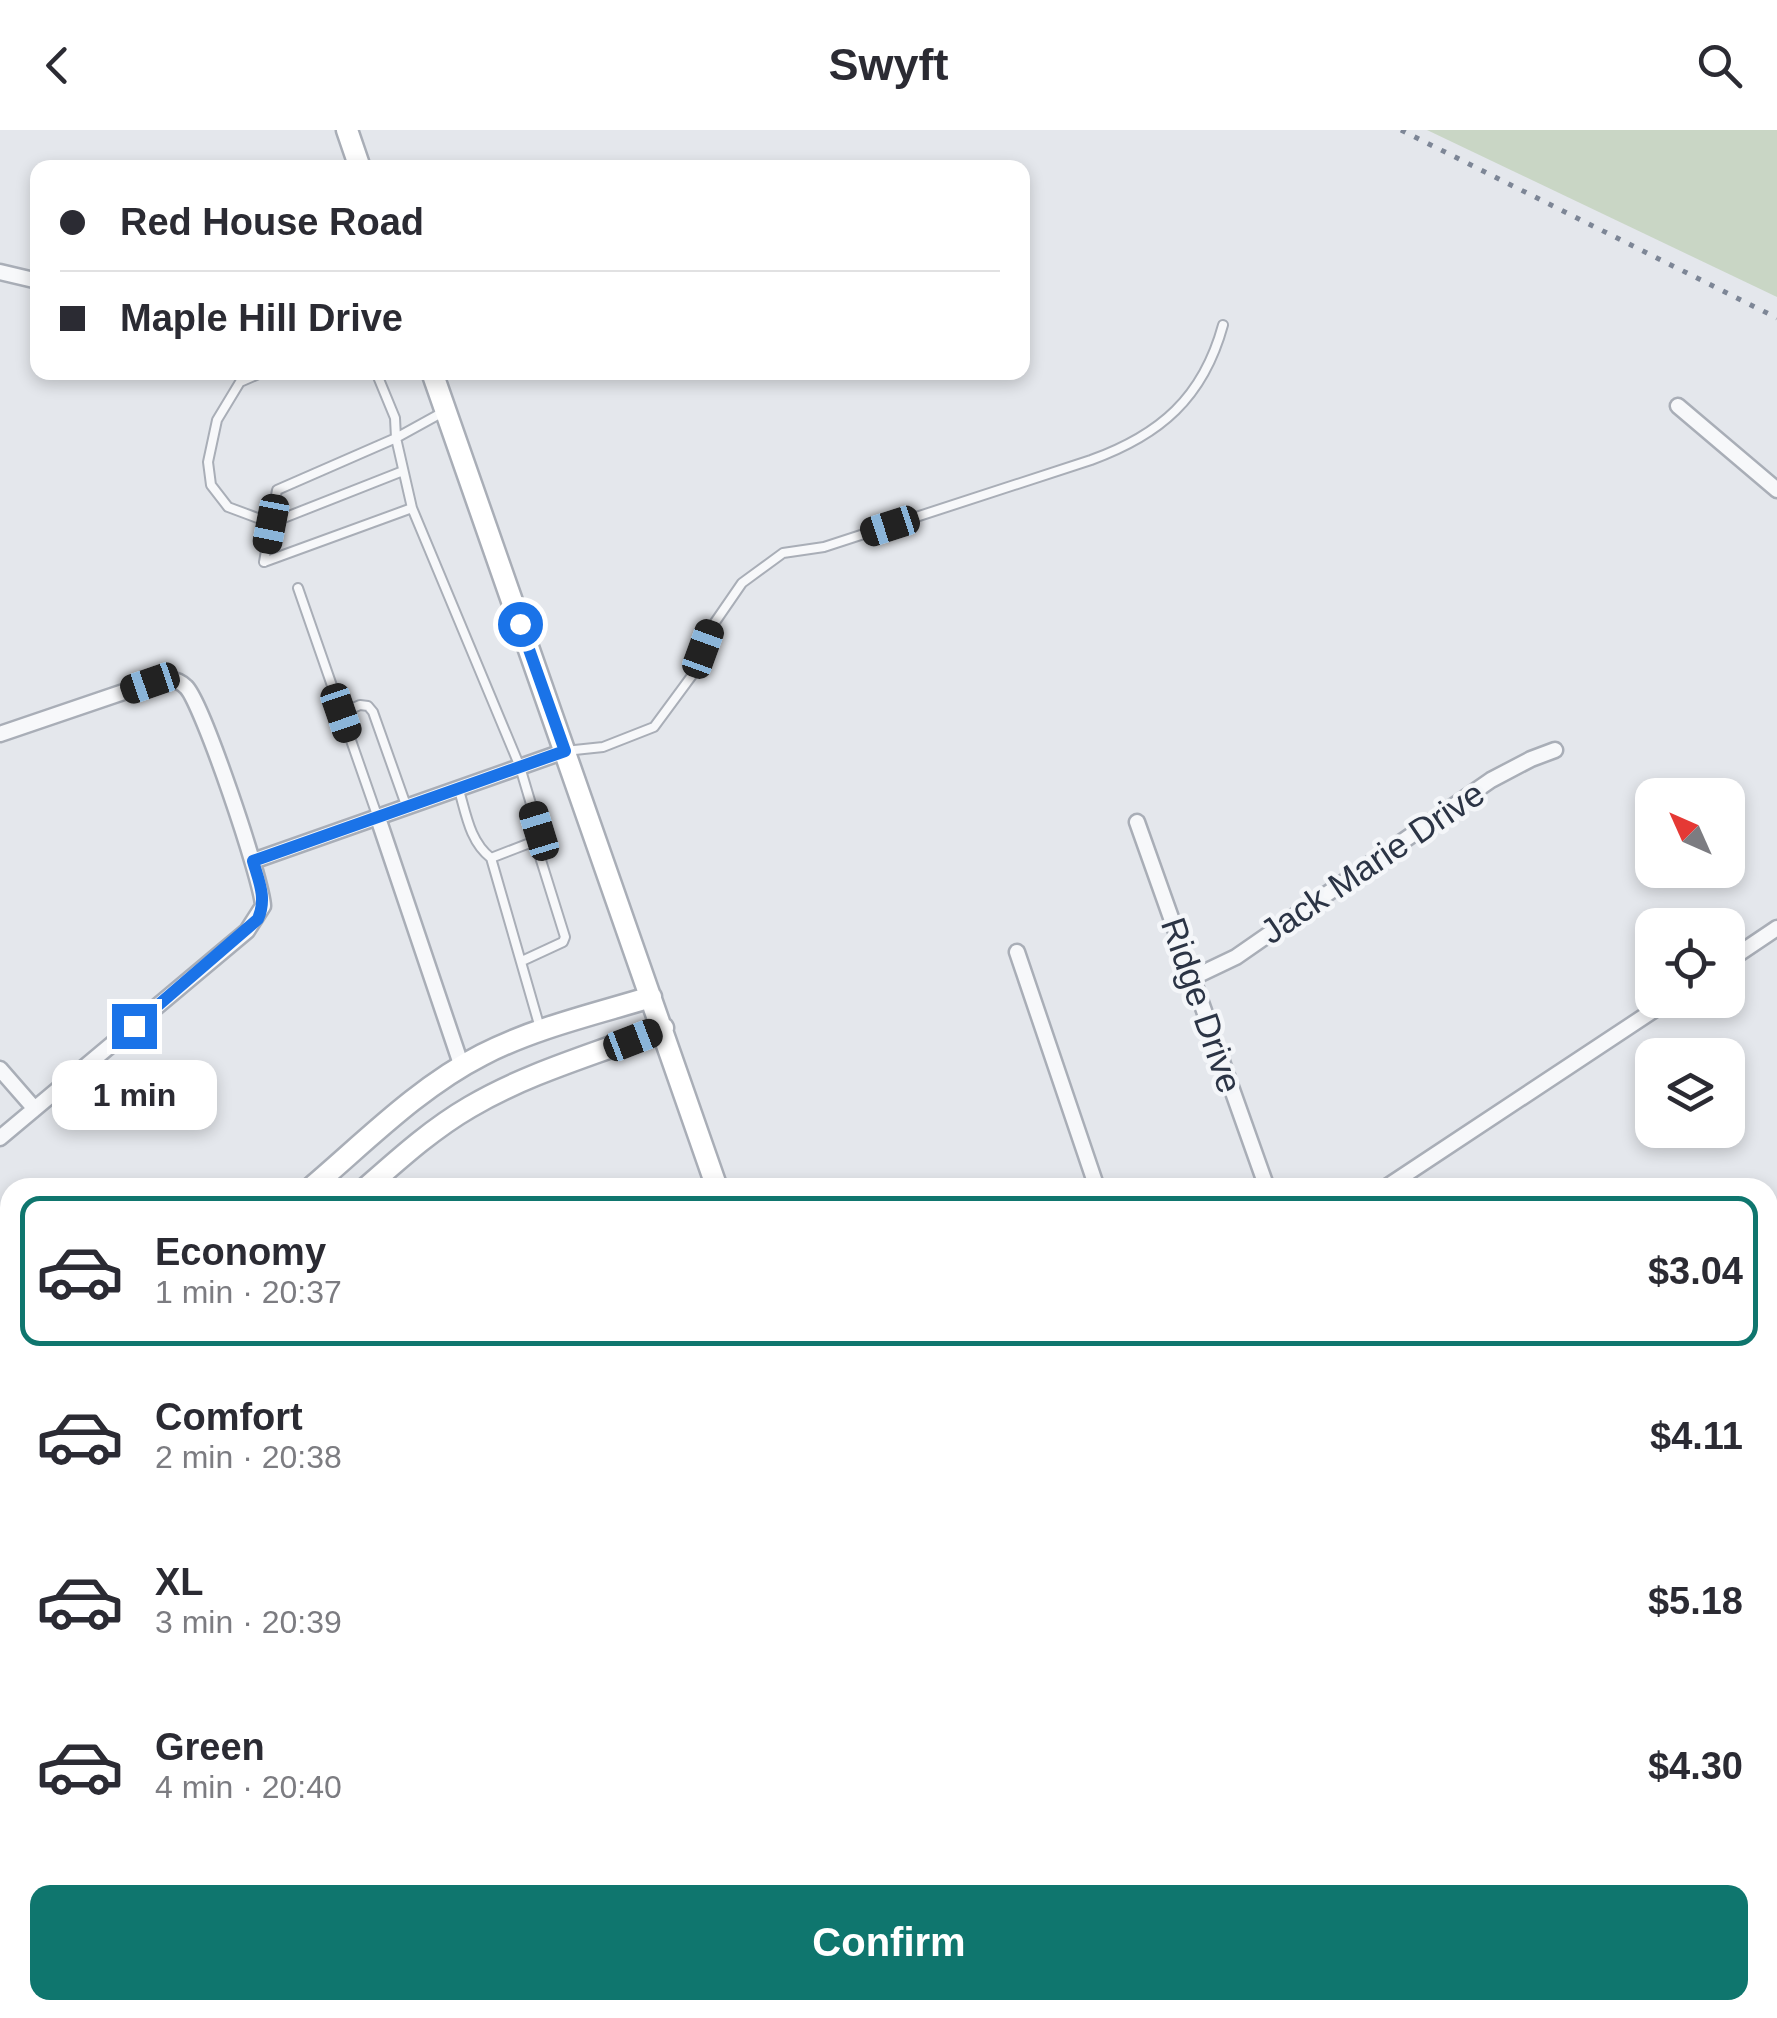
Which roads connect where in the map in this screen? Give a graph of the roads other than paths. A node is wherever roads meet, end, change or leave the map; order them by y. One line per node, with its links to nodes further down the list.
1 (347, 130): 2 (main road)
2 (357, 160)
3 (0, 272): 4 (street)
4 (30, 278)
5 (1223, 326): 20 (lane)
6 (245, 380): 15 (lane)
7 (379, 380): 11 (lane)
8 (435, 380): 10 (main road)
9 (1678, 406): 13 (street)
10 (445, 411): 11 (lane); 20 (main road)
11 (396, 438): 12 (lane); 15 (lane)
12 (403, 471): 14 (lane); 15 (lane)
13 (1777, 490)
14 (412, 508): 15 (lane); 21 (lane)
15 (271, 524)
16 (298, 588): 17 (lane)
17 (341, 713): 23 (lane); 24 (lane)
18 (0, 734): 28 (street)
19 (1556, 750): 33 (street, Jack Marie Drive)
20 (565, 751): 21 (street); 34 (main road)
21 (520, 767): 22 (street); 26 (lane)
22 (459, 790): 23 (street); 27 (lane)
23 (407, 808): 24 (street)
24 (378, 818): 28 (street); 38 (street)
25 (1137, 822): 33 (street, Ridge Drive)
26 (535, 840): 27 (lane); 32 (lane)
27 (491, 858): 32 (lane)
28 (253, 861): 40 (street)
29 (1777, 928): 30 (street)
30 (1745, 950)
31 (1017, 952): 45 (street)
32 (522, 961): 37 (lane)
33 (1192, 978): 46 (street, Ridge Drive)
34 (650, 997): 36 (main road); 37 (main road)
35 (1641, 1018): 47 (street)
36 (663, 1028): 43 (main road); 44 (main road)
37 (541, 1032): 38 (main road)
38 (462, 1067): 42 (main road)
39 (0, 1068): 40 (street)
40 (34, 1108): 41 (street)
41 (0, 1138)
42 (323, 1178)
43 (377, 1178)
44 (714, 1178)
45 (1094, 1178)
46 (1264, 1178)
47 (1400, 1178)

